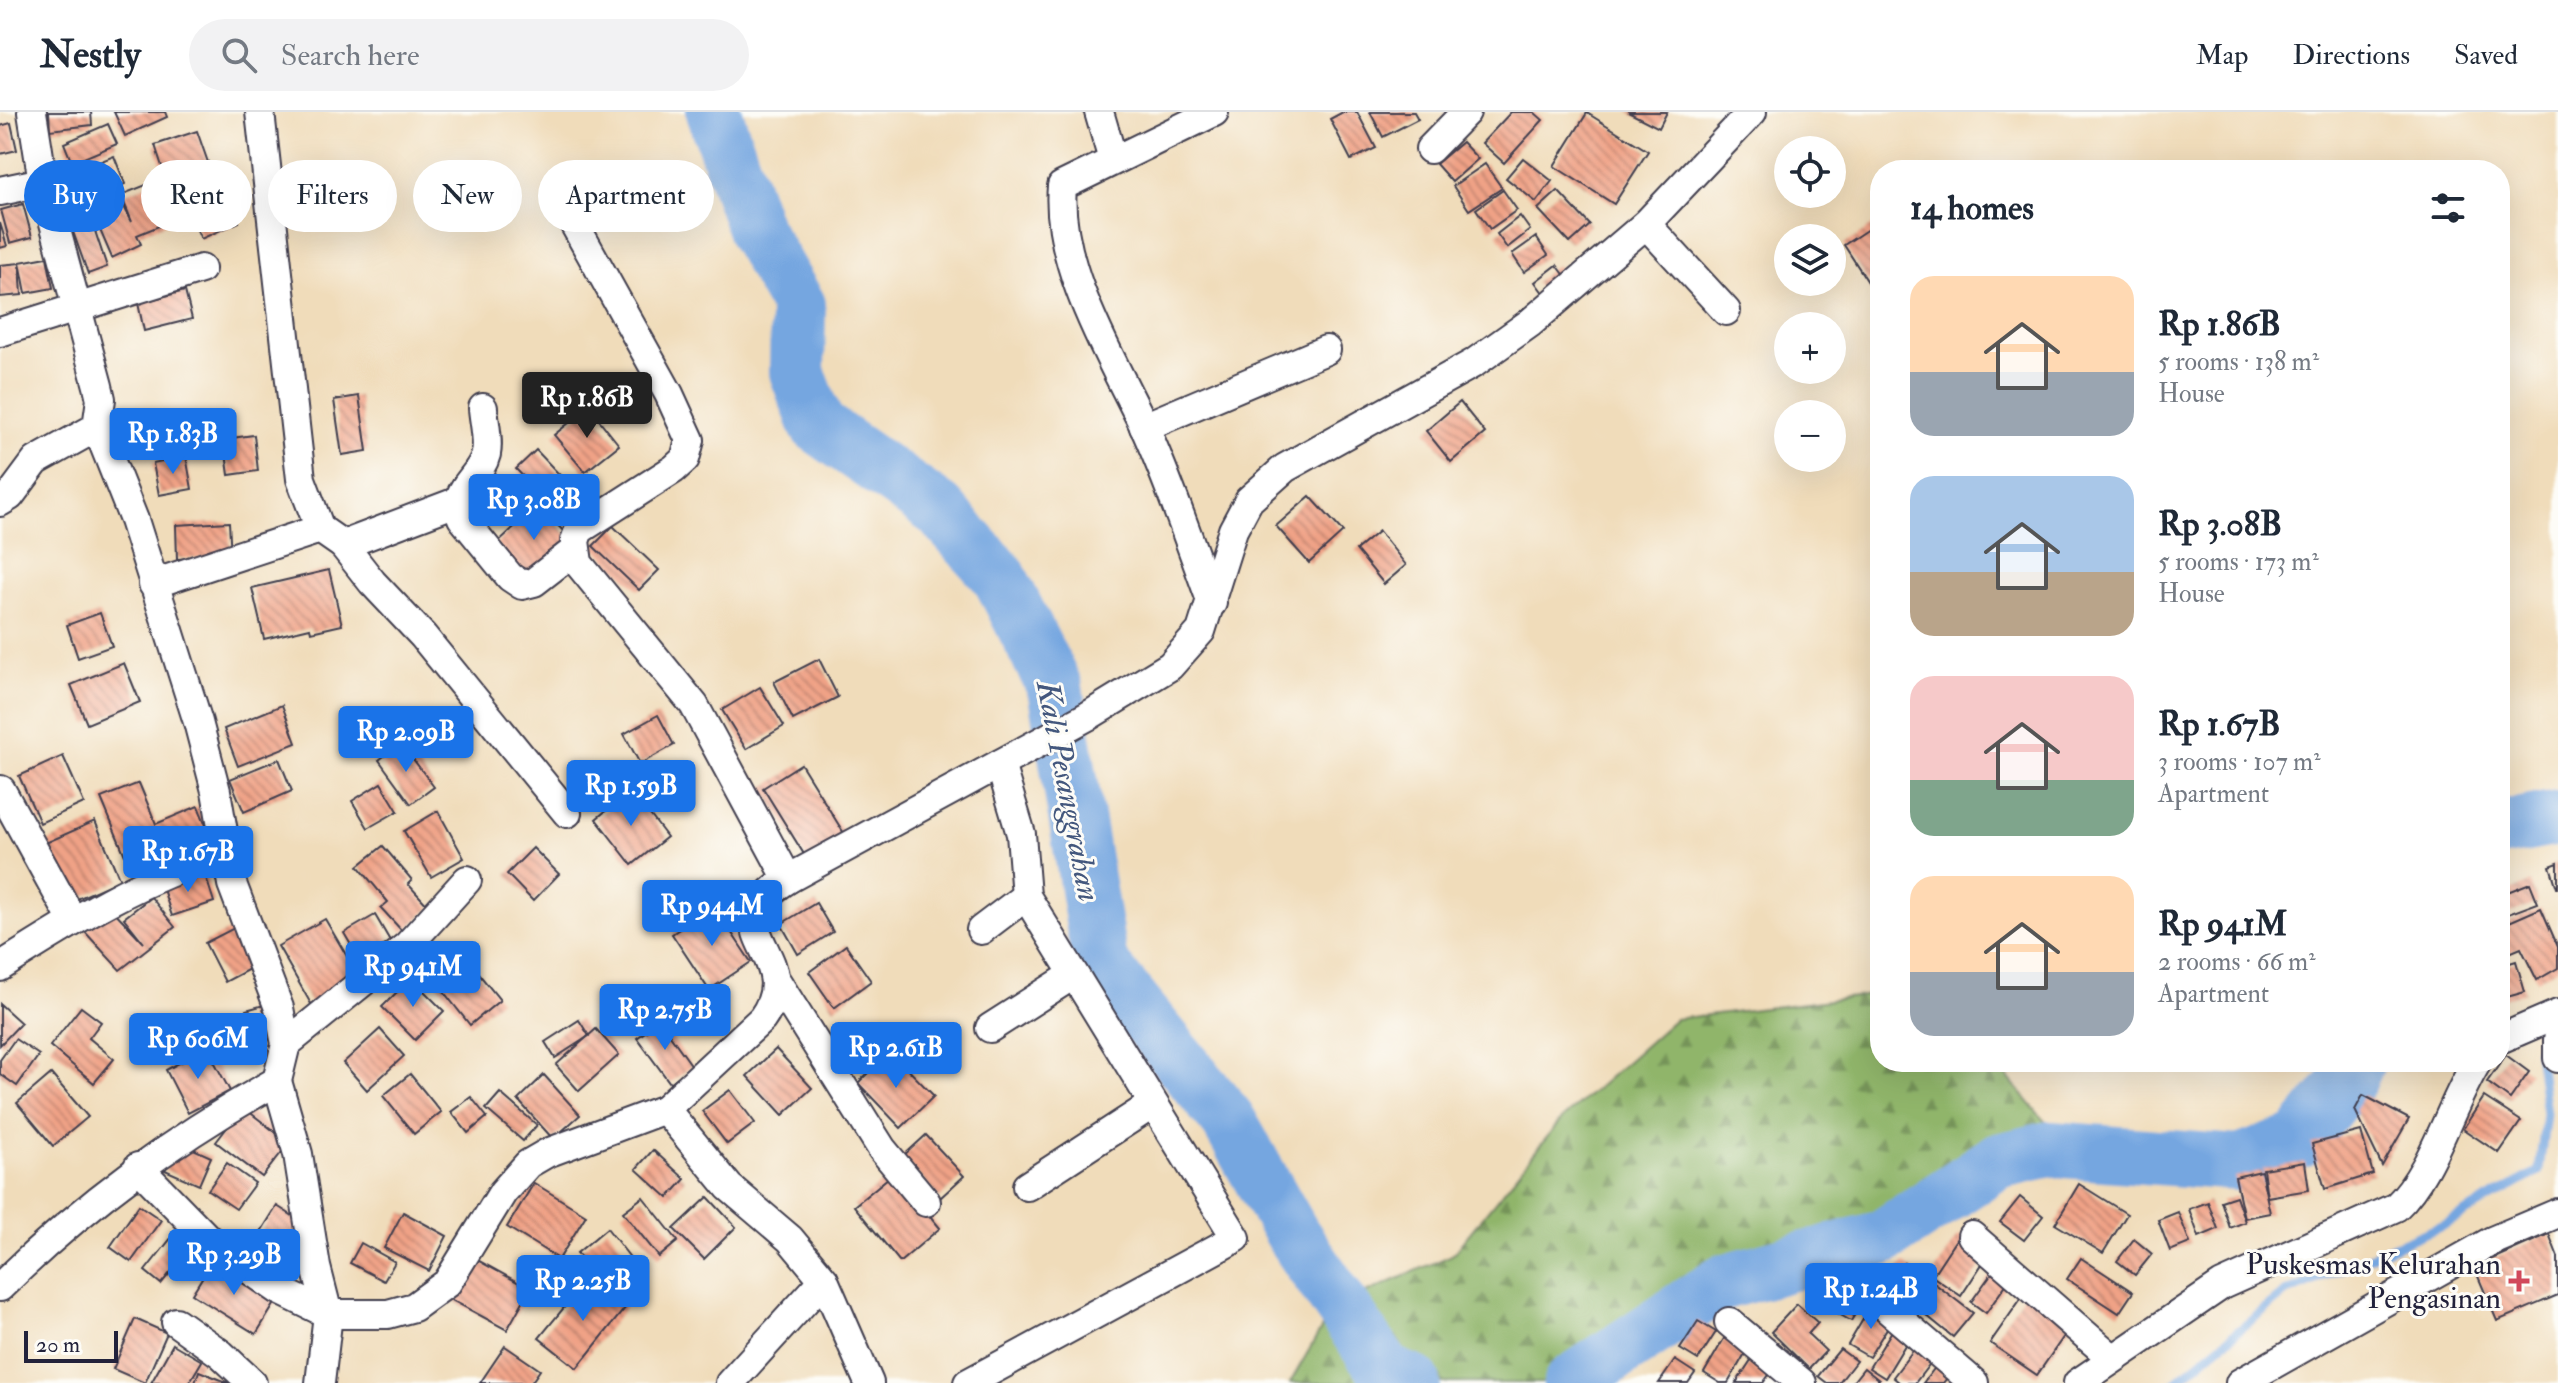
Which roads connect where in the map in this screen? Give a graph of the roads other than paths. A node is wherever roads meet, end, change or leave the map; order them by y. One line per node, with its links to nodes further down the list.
1 (32, 112): 8 (street)
2 (260, 112): 25 (street)
3 (1099, 112): 9 (street)
4 (1214, 112): 9 (street)
5 (1466, 112): 7 (street)
6 (1749, 113): 12 (street)
7 (1430, 149)
8 (40, 160)
9 (1113, 160): 22 (street)
10 (24, 186): 11 (street)
11 (0, 191)
12 (1646, 224): 17 (street); 29 (street)
13 (57, 232): 16 (street)
14 (579, 232): 27 (street)
15 (201, 269): 16 (street)
16 (78, 307): 18 (street); 21 (street)
17 (1726, 311)
18 (0, 332)
19 (1326, 350): 22 (street)
20 (483, 408): 23 (street)
21 (97, 427): 24 (street); 28 (street)
22 (1144, 427): 29 (street)
23 (459, 501): 26 (street); 27 (street)
24 (0, 502)
25 (320, 529): 26 (street); 28 (street)
26 (343, 545): 32 (street)
27 (574, 551): 34 (street)
28 (153, 584): 33 (street)
29 (1212, 603): 30 (street)
30 (1000, 764): 34 (street); 36 (street)
31 (1, 790): 37 (street)
32 (567, 813)
33 (225, 853): 37 (street); 46 (street)
34 (788, 879): 41 (street)
35 (467, 880): 46 (street)
36 (1026, 896): 38 (street); 40 (street)
37 (73, 921): 39 (street)
38 (981, 930)
39 (0, 967)
40 (1073, 975): 43 (street); 50 (street)
41 (777, 982): 51 (street); 54 (street)
42 (2558, 1014): 44 (street)
43 (990, 1028)
44 (2510, 1035)
45 (2558, 1040): 47 (street)
46 (286, 1044): 49 (street)
47 (2558, 1058)
48 (2471, 1072): 63 (street)
49 (277, 1081): 52 (street); 60 (street)
50 (1153, 1104): 53 (street); 68 (street)
51 (665, 1109): 58 (street); 60 (street)
52 (138, 1167): 57 (street); 60 (street)
53 (1027, 1186)
54 (926, 1202)
55 (2558, 1213): 72 (street)
56 (1972, 1236): 63 (street)
57 (5, 1271)
58 (824, 1280): 66 (street); 67 (street)
59 (1863, 1288): 70 (street)
60 (328, 1314): 65 (street)
61 (176, 1322): 64 (street)
62 (1729, 1322): 69 (street)
63 (2112, 1358): 71 (street)
64 (252, 1383)
65 (320, 1383)
66 (730, 1383)
67 (869, 1383)
68 (968, 1383)
69 (1802, 1383)
70 (1974, 1383)
71 (2078, 1383)
72 (2240, 1383)

